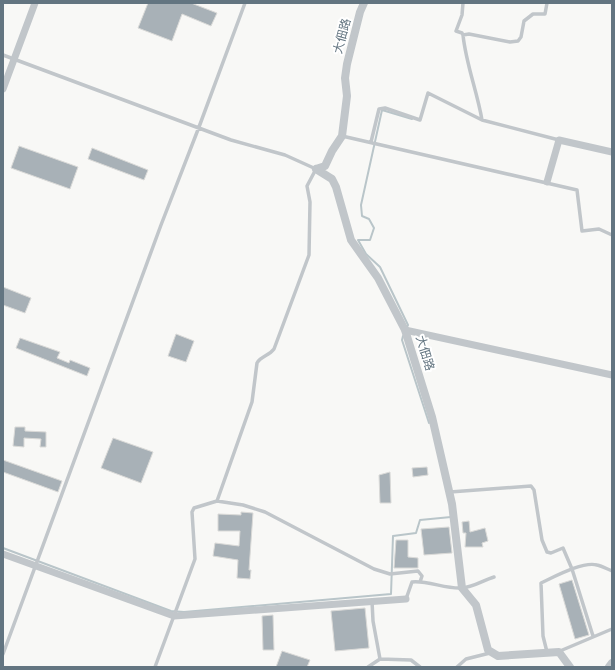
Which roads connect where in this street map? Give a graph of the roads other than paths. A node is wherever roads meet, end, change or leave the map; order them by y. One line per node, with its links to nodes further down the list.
1 (35, 3): 8 (street)
2 (245, 3): 11 (lane)
3 (364, 3): 12 (street, 大佃路)
4 (463, 3): 6 (lane)
5 (547, 3): 6 (lane)
6 (463, 35): 10 (lane)
7 (3, 55): 8 (lane)
8 (14, 59): 9 (street); 11 (lane)
9 (3, 89)
10 (482, 120): 13 (lane); 14 (lane)
11 (199, 127): 16 (lane); 24 (lane)
12 (342, 136): 14 (lane); 16 (street, 大佃路)
13 (559, 140): 15 (street); 17 (street)
14 (372, 142): 17 (lane)
15 (612, 152)
16 (316, 169): 19 (street, 大佃路); 22 (lane)
17 (547, 182): 18 (lane)
18 (612, 235)
19 (405, 330): 20 (street); 21 (street, 大佃路)
20 (612, 376)
21 (449, 492): 25 (lane); 29 (street, 大佃路)
22 (217, 501): 28 (lane); 32 (lane)
23 (3, 554): 24 (street)
24 (36, 566): 32 (street); 38 (lane)
25 (572, 569): 26 (lane); 34 (lane); 35 (lane)
26 (612, 571)
27 (494, 577): 29 (lane)
28 (420, 582): 29 (lane); 30 (lane)
29 (462, 588): 37 (street)
30 (406, 599): 31 (street)
31 (372, 601): 32 (street); 39 (lane)
32 (174, 616): 41 (lane)
33 (612, 629): 34 (lane)
34 (593, 636): 36 (lane)
35 (547, 652): 36 (street); 37 (street)
36 (559, 652): 45 (street)
37 (490, 653): 44 (lane)
38 (3, 654)
39 (380, 659): 42 (lane); 43 (lane)
40 (612, 662): 46 (street)
41 (155, 667)
42 (368, 667)
43 (420, 667)
44 (457, 667)
45 (570, 667)
46 (609, 667)

